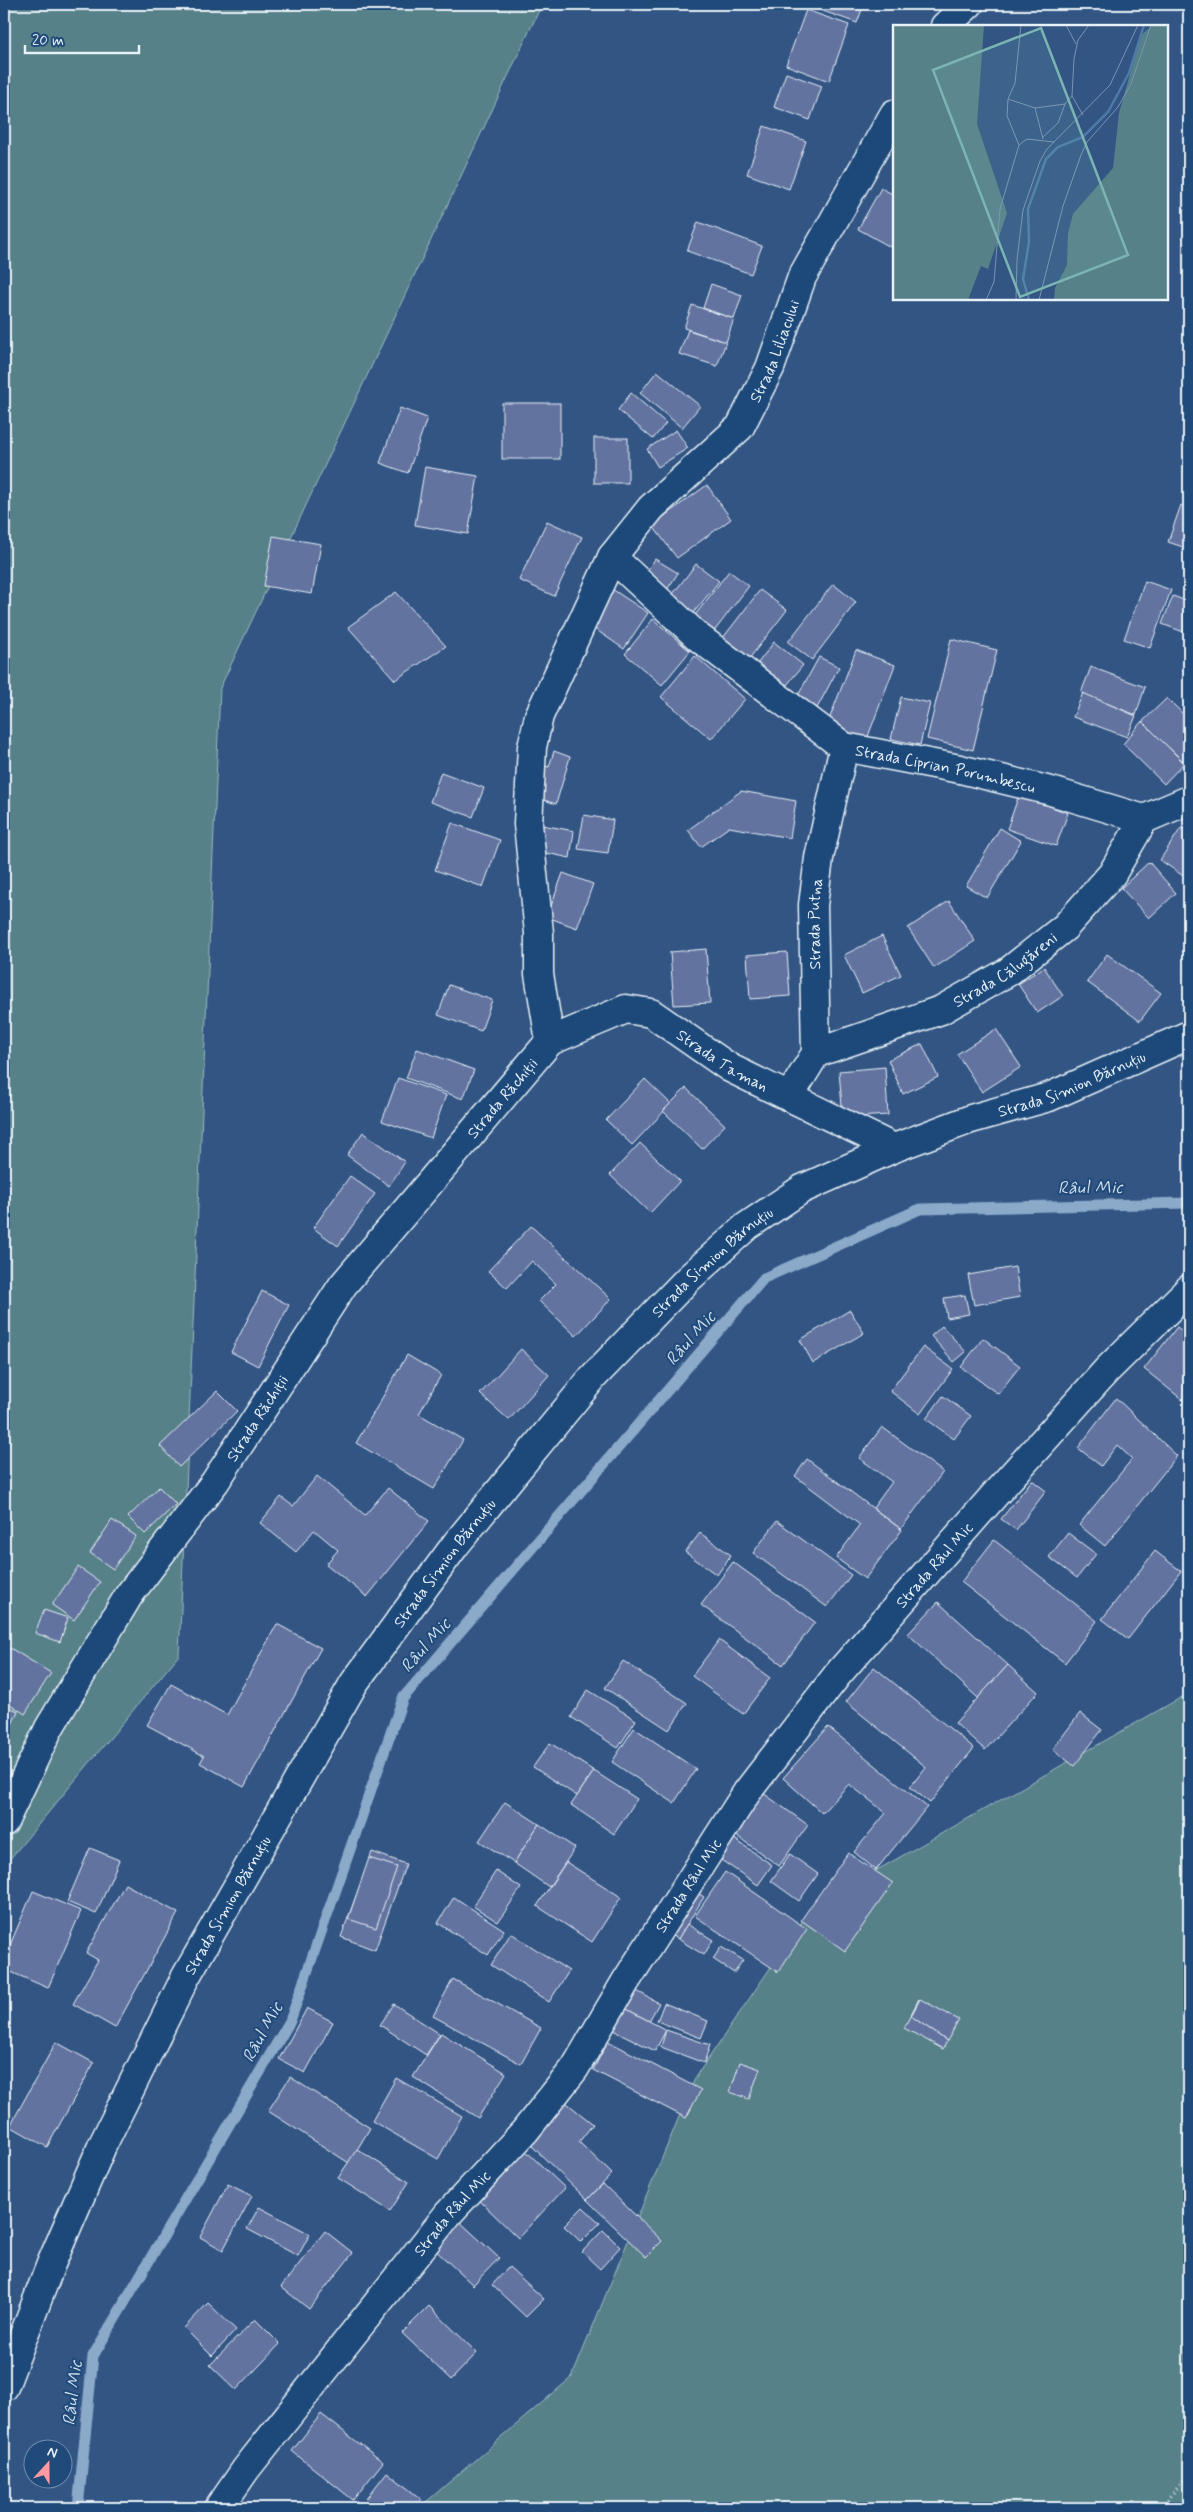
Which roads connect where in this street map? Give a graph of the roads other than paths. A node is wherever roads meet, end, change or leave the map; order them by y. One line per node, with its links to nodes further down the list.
1 (956, 4): 3 (street)
2 (969, 4): 4 (street)
3 (946, 25)
4 (946, 25)
5 (893, 116): 6 (street, Strada Liliacului)
6 (612, 557): 7 (street, Strada Ciprian Porumbescu); 11 (street, Strada Liliacului)
7 (844, 747): 9 (street, Strada Ciprian Porumbescu); 12 (street, Strada Putna)
8 (1189, 800): 9 (street)
9 (1144, 819): 12 (street, Strada Călugăreni)
10 (1189, 1035): 14 (street, Strada Simion Bărnuțiu)
11 (550, 1041): 13 (street, Strada Taman); 16 (street, Strada Răchiții)
12 (816, 1053): 13 (street)
13 (789, 1097): 14 (street, Strada Taman)
14 (894, 1148): 17 (street, Strada Simion Bărnuțiu)
15 (1189, 1289): 18 (street, Strada Râul Mic)
16 (4, 1822)
17 (4, 2387)
18 (219, 2508)

